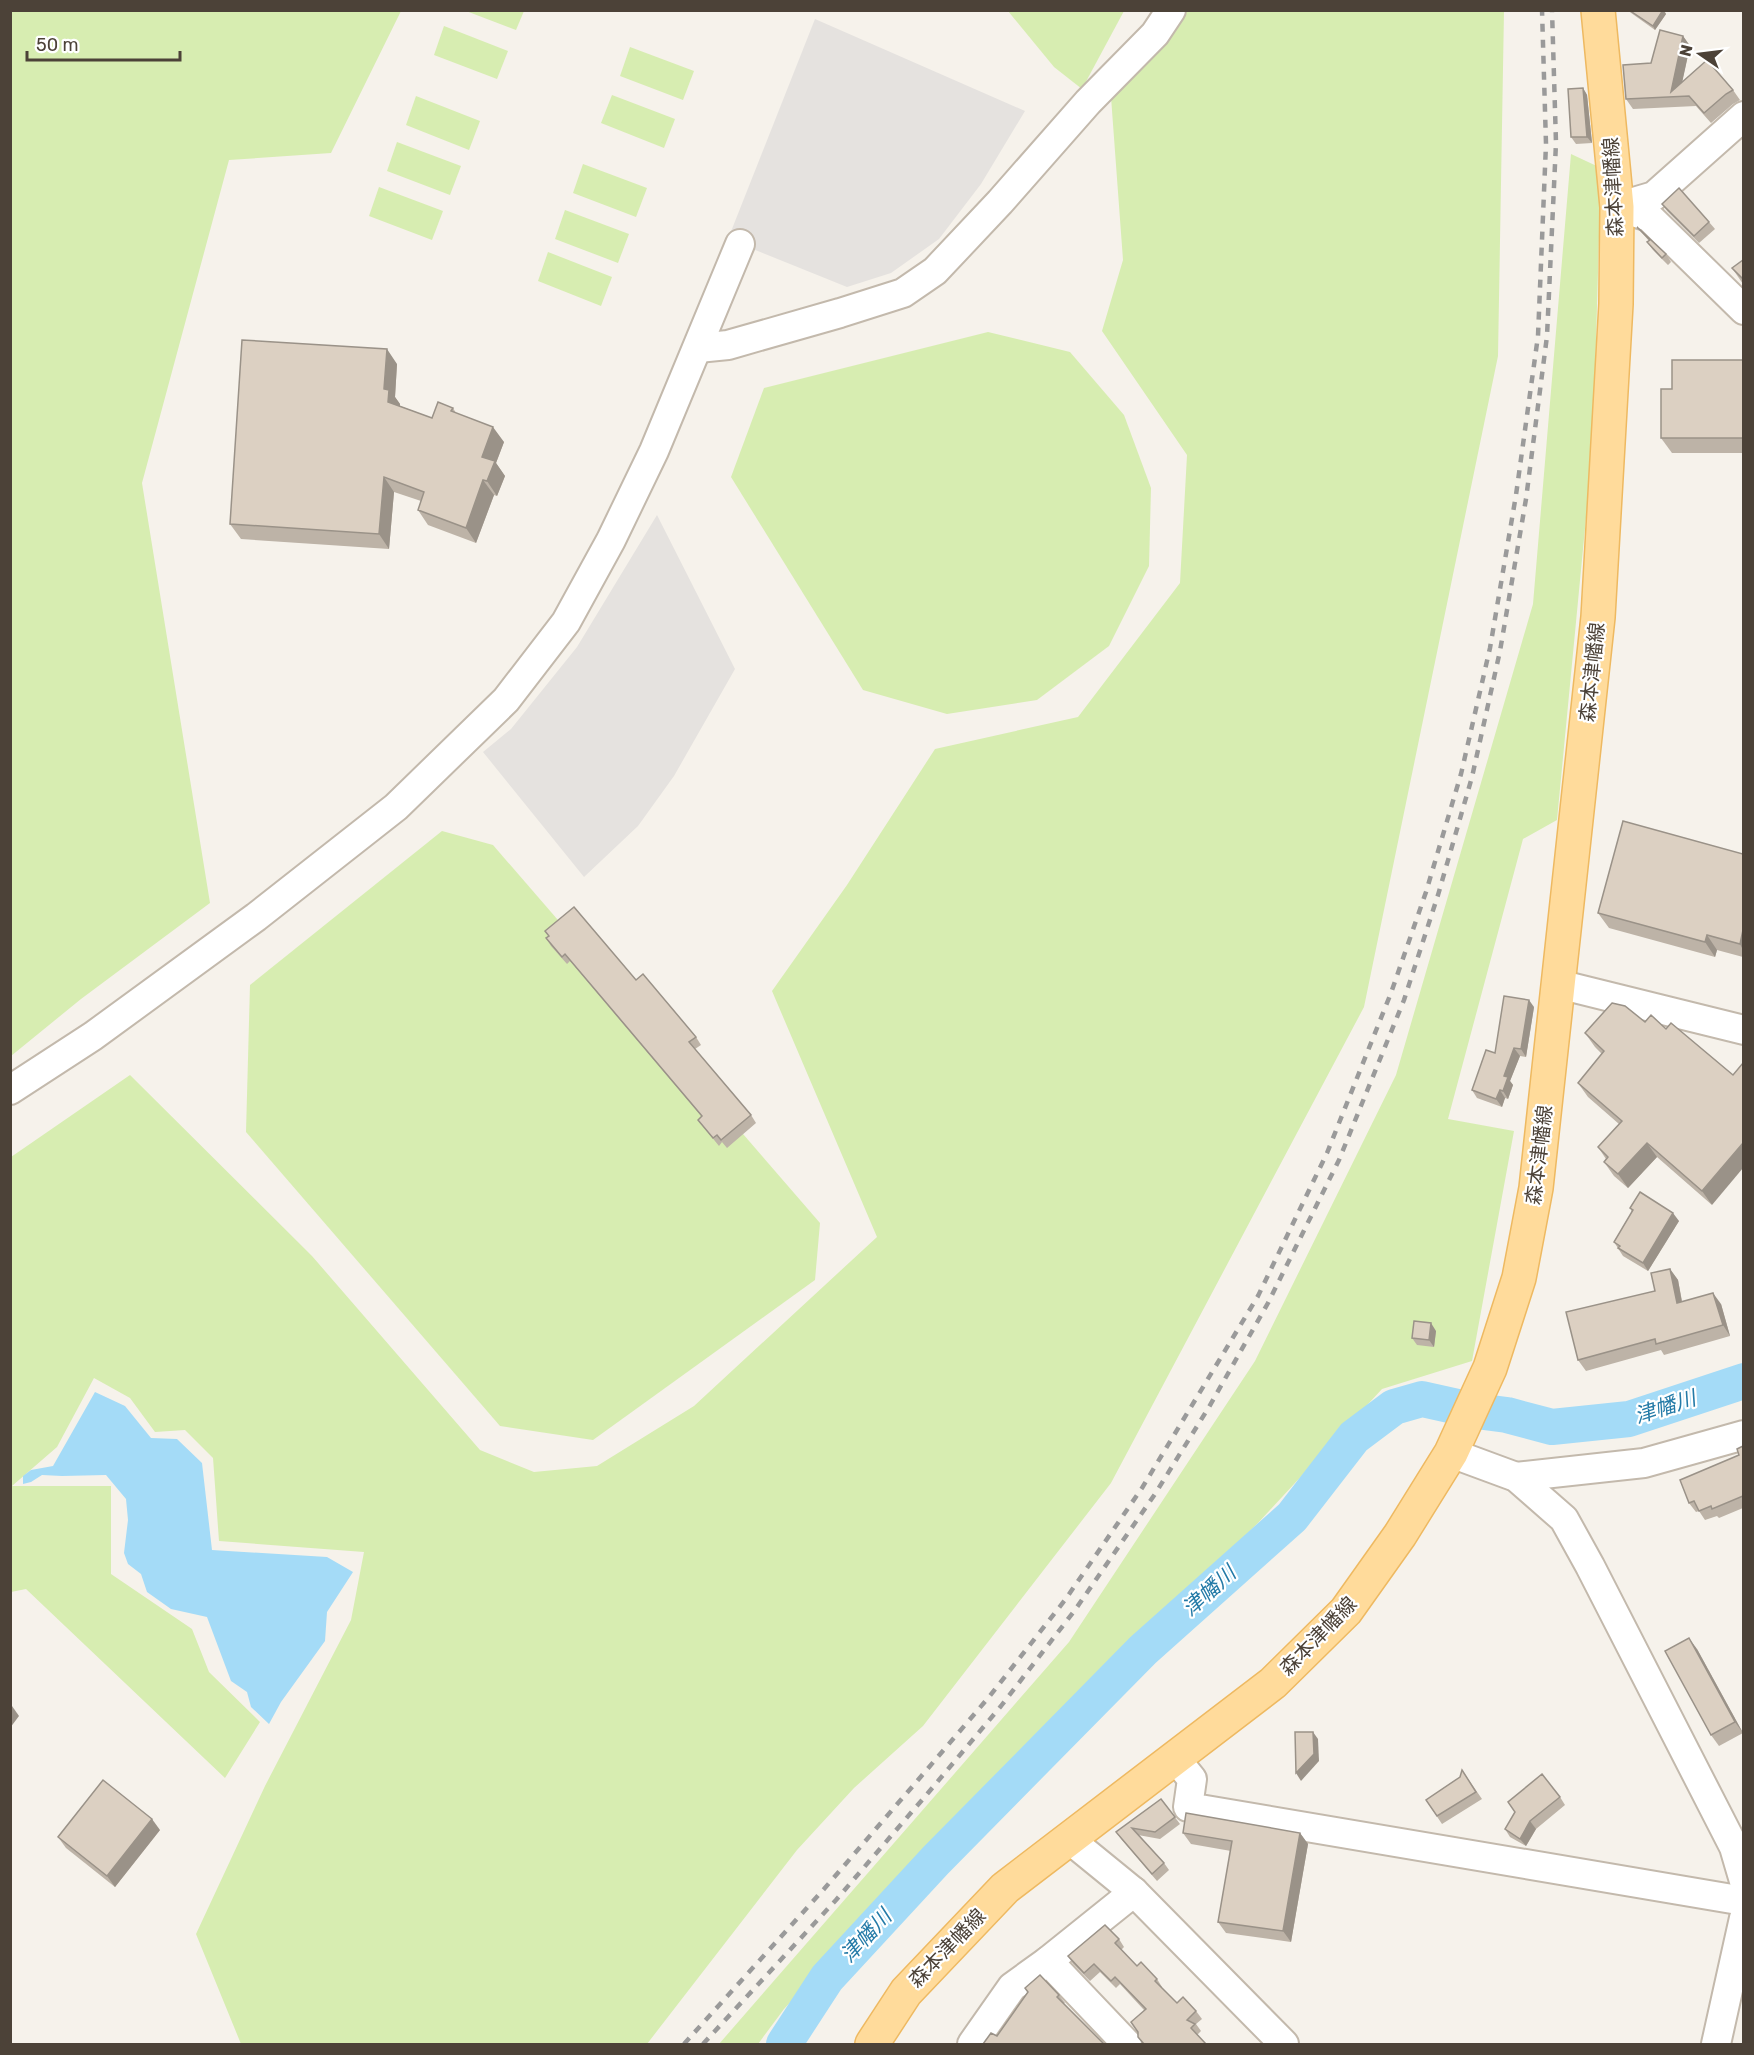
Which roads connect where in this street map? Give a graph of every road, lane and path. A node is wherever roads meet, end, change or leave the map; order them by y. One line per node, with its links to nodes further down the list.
1 (1171, 10): 7 (street)
2 (1598, 10): 4 (main road, 森本津幡線)
3 (1743, 116): 4 (street)
4 (1617, 207): 6 (street); 8 (main road, 森本津幡線)
5 (740, 244): 7 (street)
6 (1743, 310)
7 (699, 348): 10 (street)
8 (1558, 984): 9 (street); 12 (main road, 森本津幡線)
9 (1743, 1030)
10 (10, 1090)
11 (1743, 1435): 13 (street)
12 (1451, 1453): 13 (street); 14 (main road, 森本津幡線)
13 (1516, 1477): 16 (street)
14 (1175, 1758): 15 (main road, 森本津幡線); 18 (street)
15 (1069, 1839): 17 (street); 21 (main road, 森本津幡線)
16 (1743, 1881)
17 (1134, 1892): 20 (street); 24 (street)
18 (1743, 1901)
19 (1743, 1918): 25 (street)
20 (1048, 1961): 22 (street); 23 (street)
21 (872, 2044)
22 (972, 2044)
23 (1127, 2044)
24 (1284, 2044)
25 (1716, 2044)

